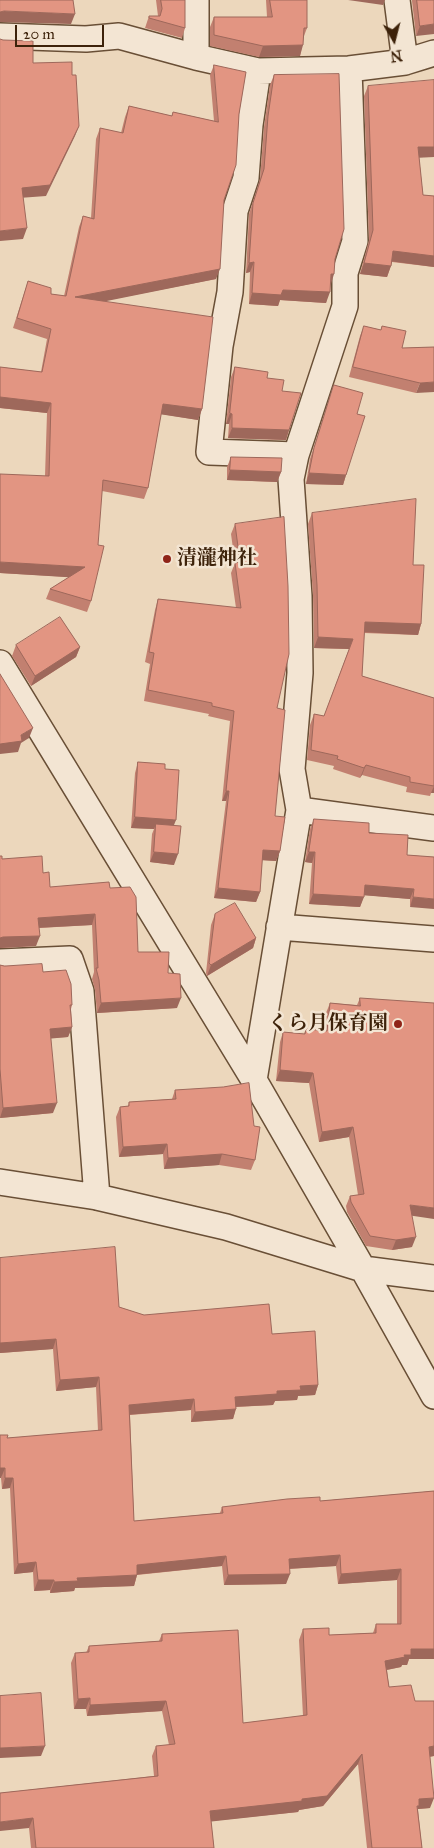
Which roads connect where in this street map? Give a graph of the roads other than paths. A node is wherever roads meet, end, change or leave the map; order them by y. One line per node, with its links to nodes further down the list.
1 (196, 0): 5 (street)
2 (396, 0): 6 (street)
3 (0, 36): 5 (street)
4 (434, 53): 6 (street)
5 (196, 57): 8 (street)
6 (405, 62): 7 (street)
7 (349, 69): 8 (street); 9 (street)
8 (258, 71): 9 (street)
9 (296, 455): 11 (street)
10 (0, 663): 16 (street)
11 (298, 810): 12 (street); 13 (street)
12 (434, 828)
13 (279, 927): 14 (street); 16 (street)
14 (434, 939)
15 (0, 962): 18 (street)
16 (254, 1080): 19 (street)
17 (0, 1182): 18 (street)
18 (97, 1197): 19 (street)
19 (363, 1269): 20 (street); 21 (street)
20 (434, 1278)
21 (434, 1396)

